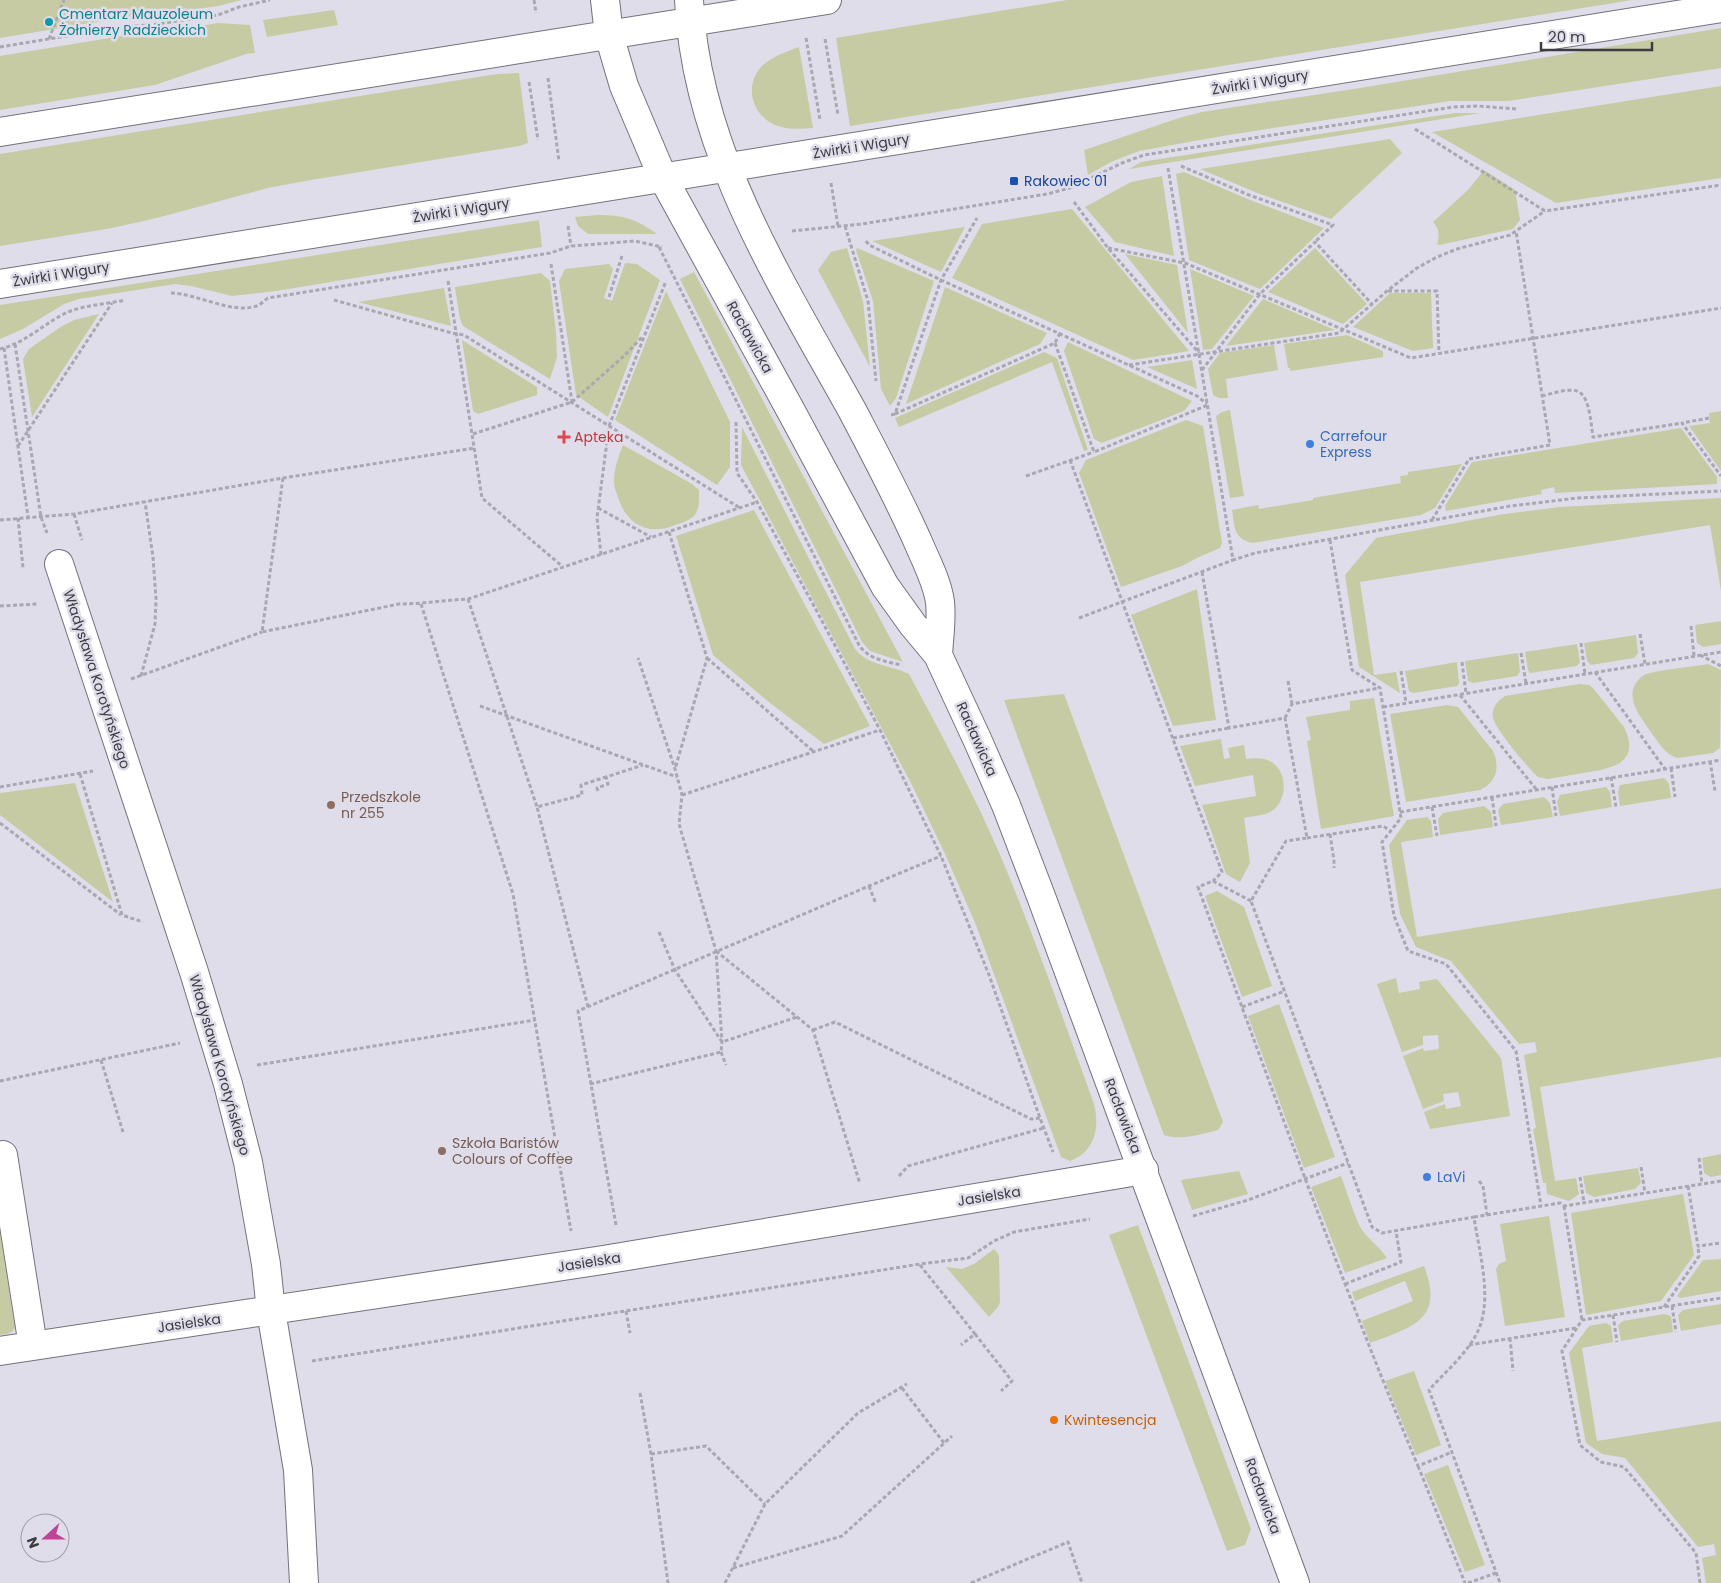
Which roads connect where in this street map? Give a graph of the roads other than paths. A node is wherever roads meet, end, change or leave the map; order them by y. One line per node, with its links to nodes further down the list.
1 (605, 0): 5 (street, Racławicka)
2 (827, 0): 4 (street)
3 (1721, 8): 7 (street, Żwirki i Wigury)
4 (690, 11): 5 (street); 7 (street, Racławicka)
5 (609, 35): 6 (street); 8 (street, Racławicka)
6 (0, 132)
7 (727, 168): 8 (street, Żwirki i Wigury); 11 (street, Racławicka)
8 (663, 178): 9 (street, Żwirki i Wigury); 11 (street, Racławicka)
9 (0, 284)
10 (59, 564): 14 (street, Władysława Korotyńskiego)
11 (938, 655): 13 (street, Racławicka)
12 (3, 1155): 15 (street)
13 (1144, 1170): 14 (street, Jasielska); 18 (street, Racławicka)
14 (271, 1311): 15 (street, Jasielska); 17 (street, Władysława Korotyńskiego)
15 (33, 1346): 16 (street, Jasielska)
16 (0, 1351)
17 (304, 1583)
18 (1296, 1583)

